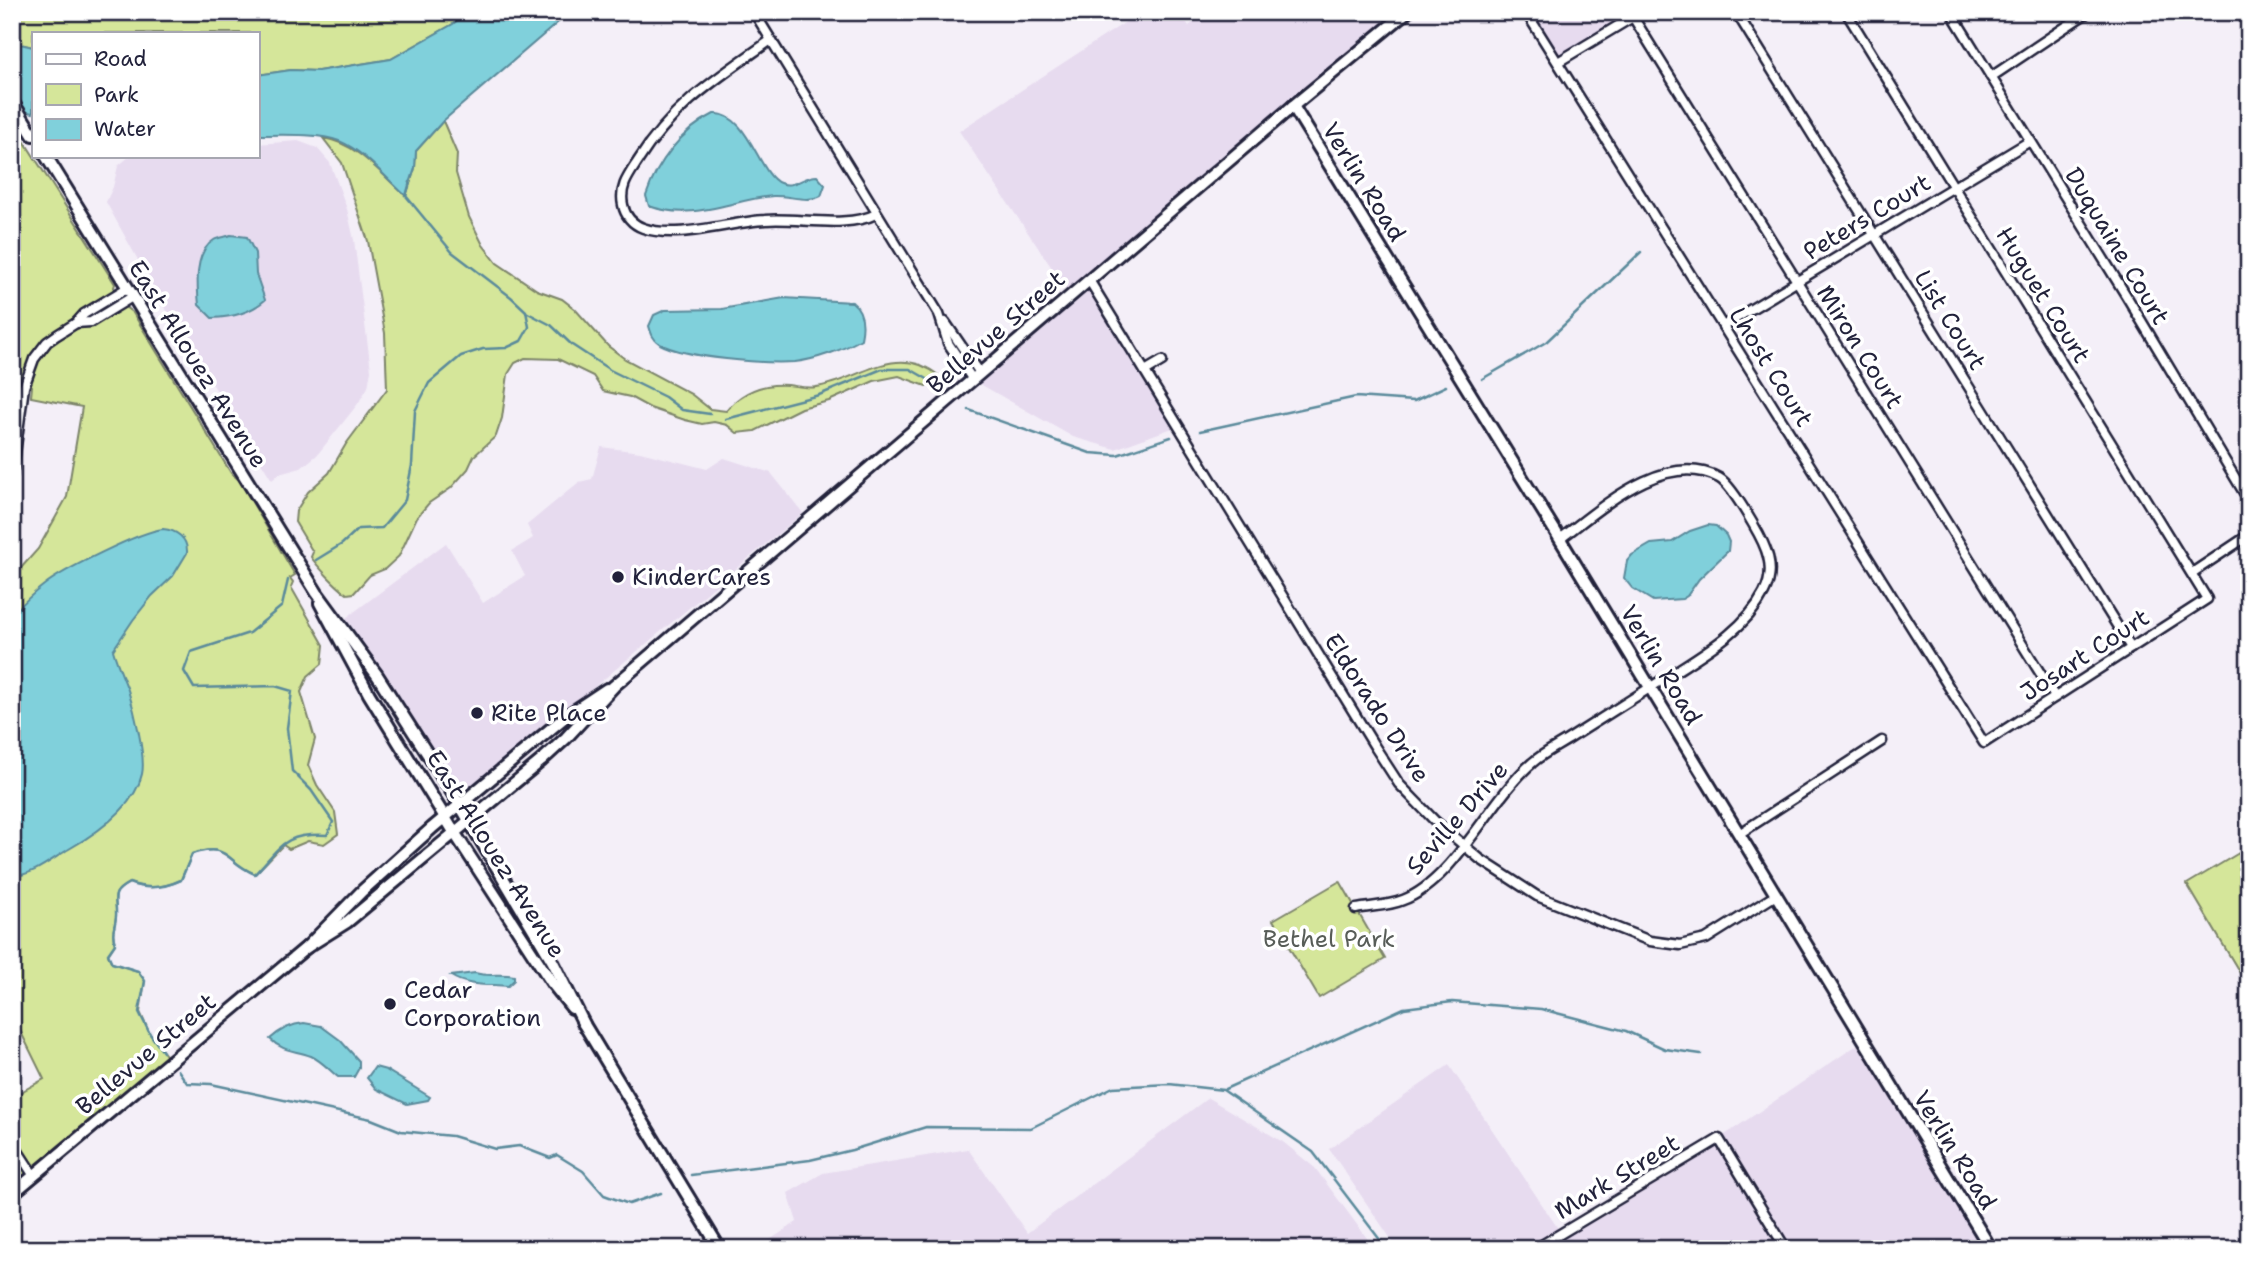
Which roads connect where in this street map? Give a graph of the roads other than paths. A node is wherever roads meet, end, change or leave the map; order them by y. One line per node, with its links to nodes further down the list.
1 (754, 12): 9 (street)
2 (1407, 12): 13 (street, Bellevue Street)
3 (1527, 12): 10 (street, Lhost Court)
4 (1736, 12): 19 (street, List Court)
5 (1846, 12): 17 (street, Huguet Court)
6 (1951, 12): 11 (street, Duquaine Court)
7 (2088, 12): 11 (street)
8 (1637, 15): 10 (street); 21 (street, Miron Court)
9 (771, 40): 18 (street); 18 (street)
10 (1558, 62): 23 (street, Lhost Court)
11 (1991, 77): 15 (street, Duquaine Court)
12 (12, 101): 14 (street)
13 (1293, 106): 20 (street, Bellevue Street); 30 (street, Verlin Road)
14 (32, 133)
15 (2030, 141): 17 (street, Peters Court); 28 (street, Duquaine Court)
16 (47, 158): 22 (street, East Allouez Avenue)
17 (1953, 187): 19 (street, Peters Court); 31 (street, Huguet Court)
18 (876, 214): 26 (street)
19 (1874, 235): 21 (street, Peters Court); 34 (street, List Court)
20 (1089, 280): 25 (street, Eldorado Drive); 26 (street, Bellevue Street)
21 (1797, 281): 23 (street, Peters Court); 37 (street, Miron Court)
22 (130, 292): 27 (street); 32 (street, East Allouez Avenue)
23 (1723, 326): 39 (street, Lhost Court)
24 (1163, 361): 25 (street)
25 (1144, 371): 45 (street, Eldorado Drive)
26 (977, 377): 35 (street, Bellevue Street)
27 (12, 476)
28 (2249, 501)
29 (2249, 535): 31 (street)
30 (1560, 539): 36 (street, Verlin Road); 36 (street)
31 (2192, 573): 33 (street, Huguet Court)
32 (317, 593): 40 (street, East Allouez Avenue); 41 (street, East Allouez Avenue)
33 (2207, 599): 34 (street, Josart Court)
34 (2131, 648): 37 (street, Josart Court)
35 (614, 685): 40 (street, Bellevue Street); 42 (street, Bellevue Street)
36 (1650, 688): 44 (street, Verlin Road); 45 (street, Seville Drive)
37 (2055, 697): 39 (street, Josart Court)
38 (1882, 741): 44 (street)
39 (1984, 743)
40 (460, 806): 41 (street, Bellevue Street); 42 (street, East Allouez Avenue)
41 (445, 818): 43 (street, East Allouez Avenue); 48 (street, Bellevue Street)
42 (469, 821): 43 (street, Bellevue Street); 49 (street, East Allouez Avenue)
43 (454, 832): 48 (street, Bellevue Street); 49 (street, East Allouez Avenue)
44 (1739, 834): 46 (street, Verlin Road)
45 (1464, 845): 46 (street, Eldorado Drive); 47 (street, Seville Drive)
46 (1776, 895): 56 (street, Verlin Road)
47 (1356, 909)
48 (307, 947): 51 (street, Bellevue Street)
49 (584, 1024): 53 (street, East Allouez Avenue)
50 (12, 1142): 51 (street)
51 (34, 1176): 52 (street, Bellevue Street)
52 (12, 1194)
53 (720, 1249)
54 (1535, 1249): 55 (street, Mark Street)
55 (1786, 1249)
56 (1991, 1249)

